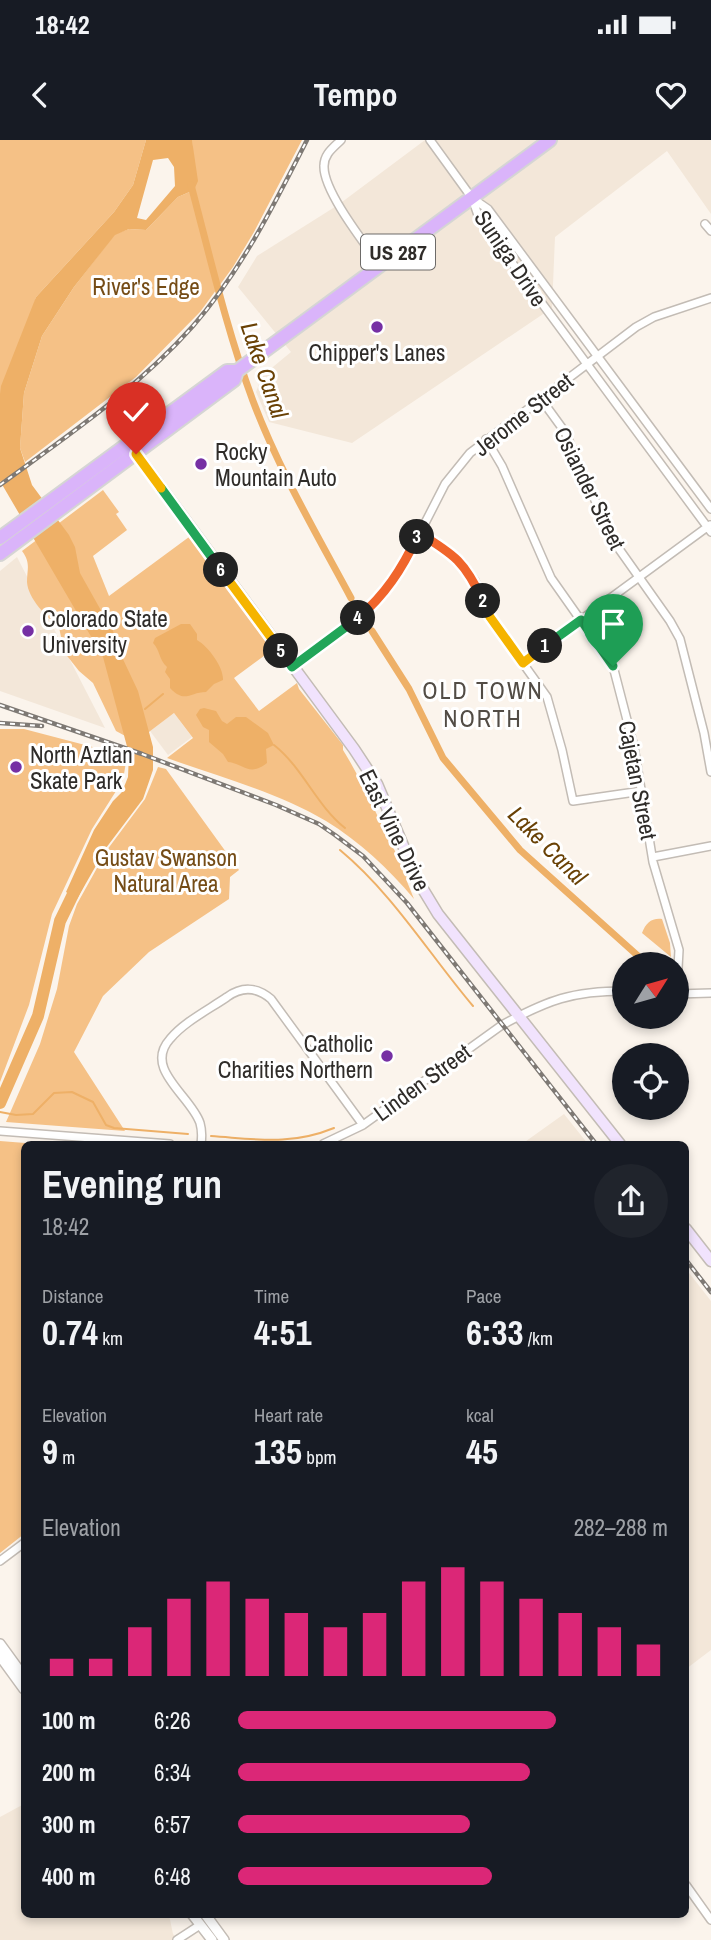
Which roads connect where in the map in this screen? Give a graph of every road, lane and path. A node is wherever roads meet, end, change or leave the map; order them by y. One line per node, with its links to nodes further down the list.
1 (341, 140): 7 (street)
2 (430, 140): 4 (street)
3 (550, 140): 4 (highway, US 287)
4 (472, 198): 7 (highway, US 287); 9 (street, Suniga Drive); 10 (street, Suniga Drive)
5 (705, 224): 6 (street)
6 (711, 232)
7 (380, 265): 13 (highway, US 287)
8 (711, 298): 9 (street, Jerome Street)
9 (598, 356): 10 (street, Jerome Street); 14 (street, Suniga Drive)
10 (587, 364): 11 (street, Jerome Street); 15 (street, Suniga Drive)
11 (541, 399): 12 (street, Jerome Street); 18 (street, Osiander Street)
12 (486, 439): 16 (street, Jerome Street); 19 (street, Cajetan Street)
13 (132, 449): 17 (highway, US 287); 21 (main road, East Vine Drive)
14 (711, 509)
15 (710, 528): 18 (street)
16 (419, 533): 20 (street); 21 (street, Jerome Street)
17 (3, 544)
18 (639, 578): 19 (street); 22 (street, Osiander Street)
19 (581, 620): 20 (street); 23 (street, Cajetan Street)
20 (523, 663): 23 (street)
21 (292, 667): 30 (main road, East Vine Drive)
22 (711, 772)
23 (642, 791): 25 (street, Cajetan Street)
24 (711, 846): 25 (street)
25 (653, 857): 26 (street, Cajetan Street)
26 (679, 952)
27 (612, 991): 30 (street, Linden Street)
28 (711, 993): 29 (street)
29 (690, 994)
30 (519, 1016): 31 (street, Linden Street); 36 (main road, East Vine Drive)
31 (363, 1125): 34 (street); 35 (street, Linden Street)
32 (0, 1131): 33 (street)
33 (130, 1141)
34 (201, 1141)
35 (329, 1141)
36 (618, 1141)
37 (689, 1233): 38 (main road)
38 (711, 1261)
39 (21, 1545): 40 (street)
40 (0, 1561)
41 (0, 1644): 43 (street)
42 (0, 1656): 43 (street)
43 (21, 1673)
44 (689, 1889): 47 (street)
45 (195, 1918): 48 (street)
46 (208, 1918): 51 (street)
47 (711, 1920)
48 (200, 1925): 49 (street); 50 (street)
49 (177, 1940)
50 (212, 1940)
51 (224, 1940)

